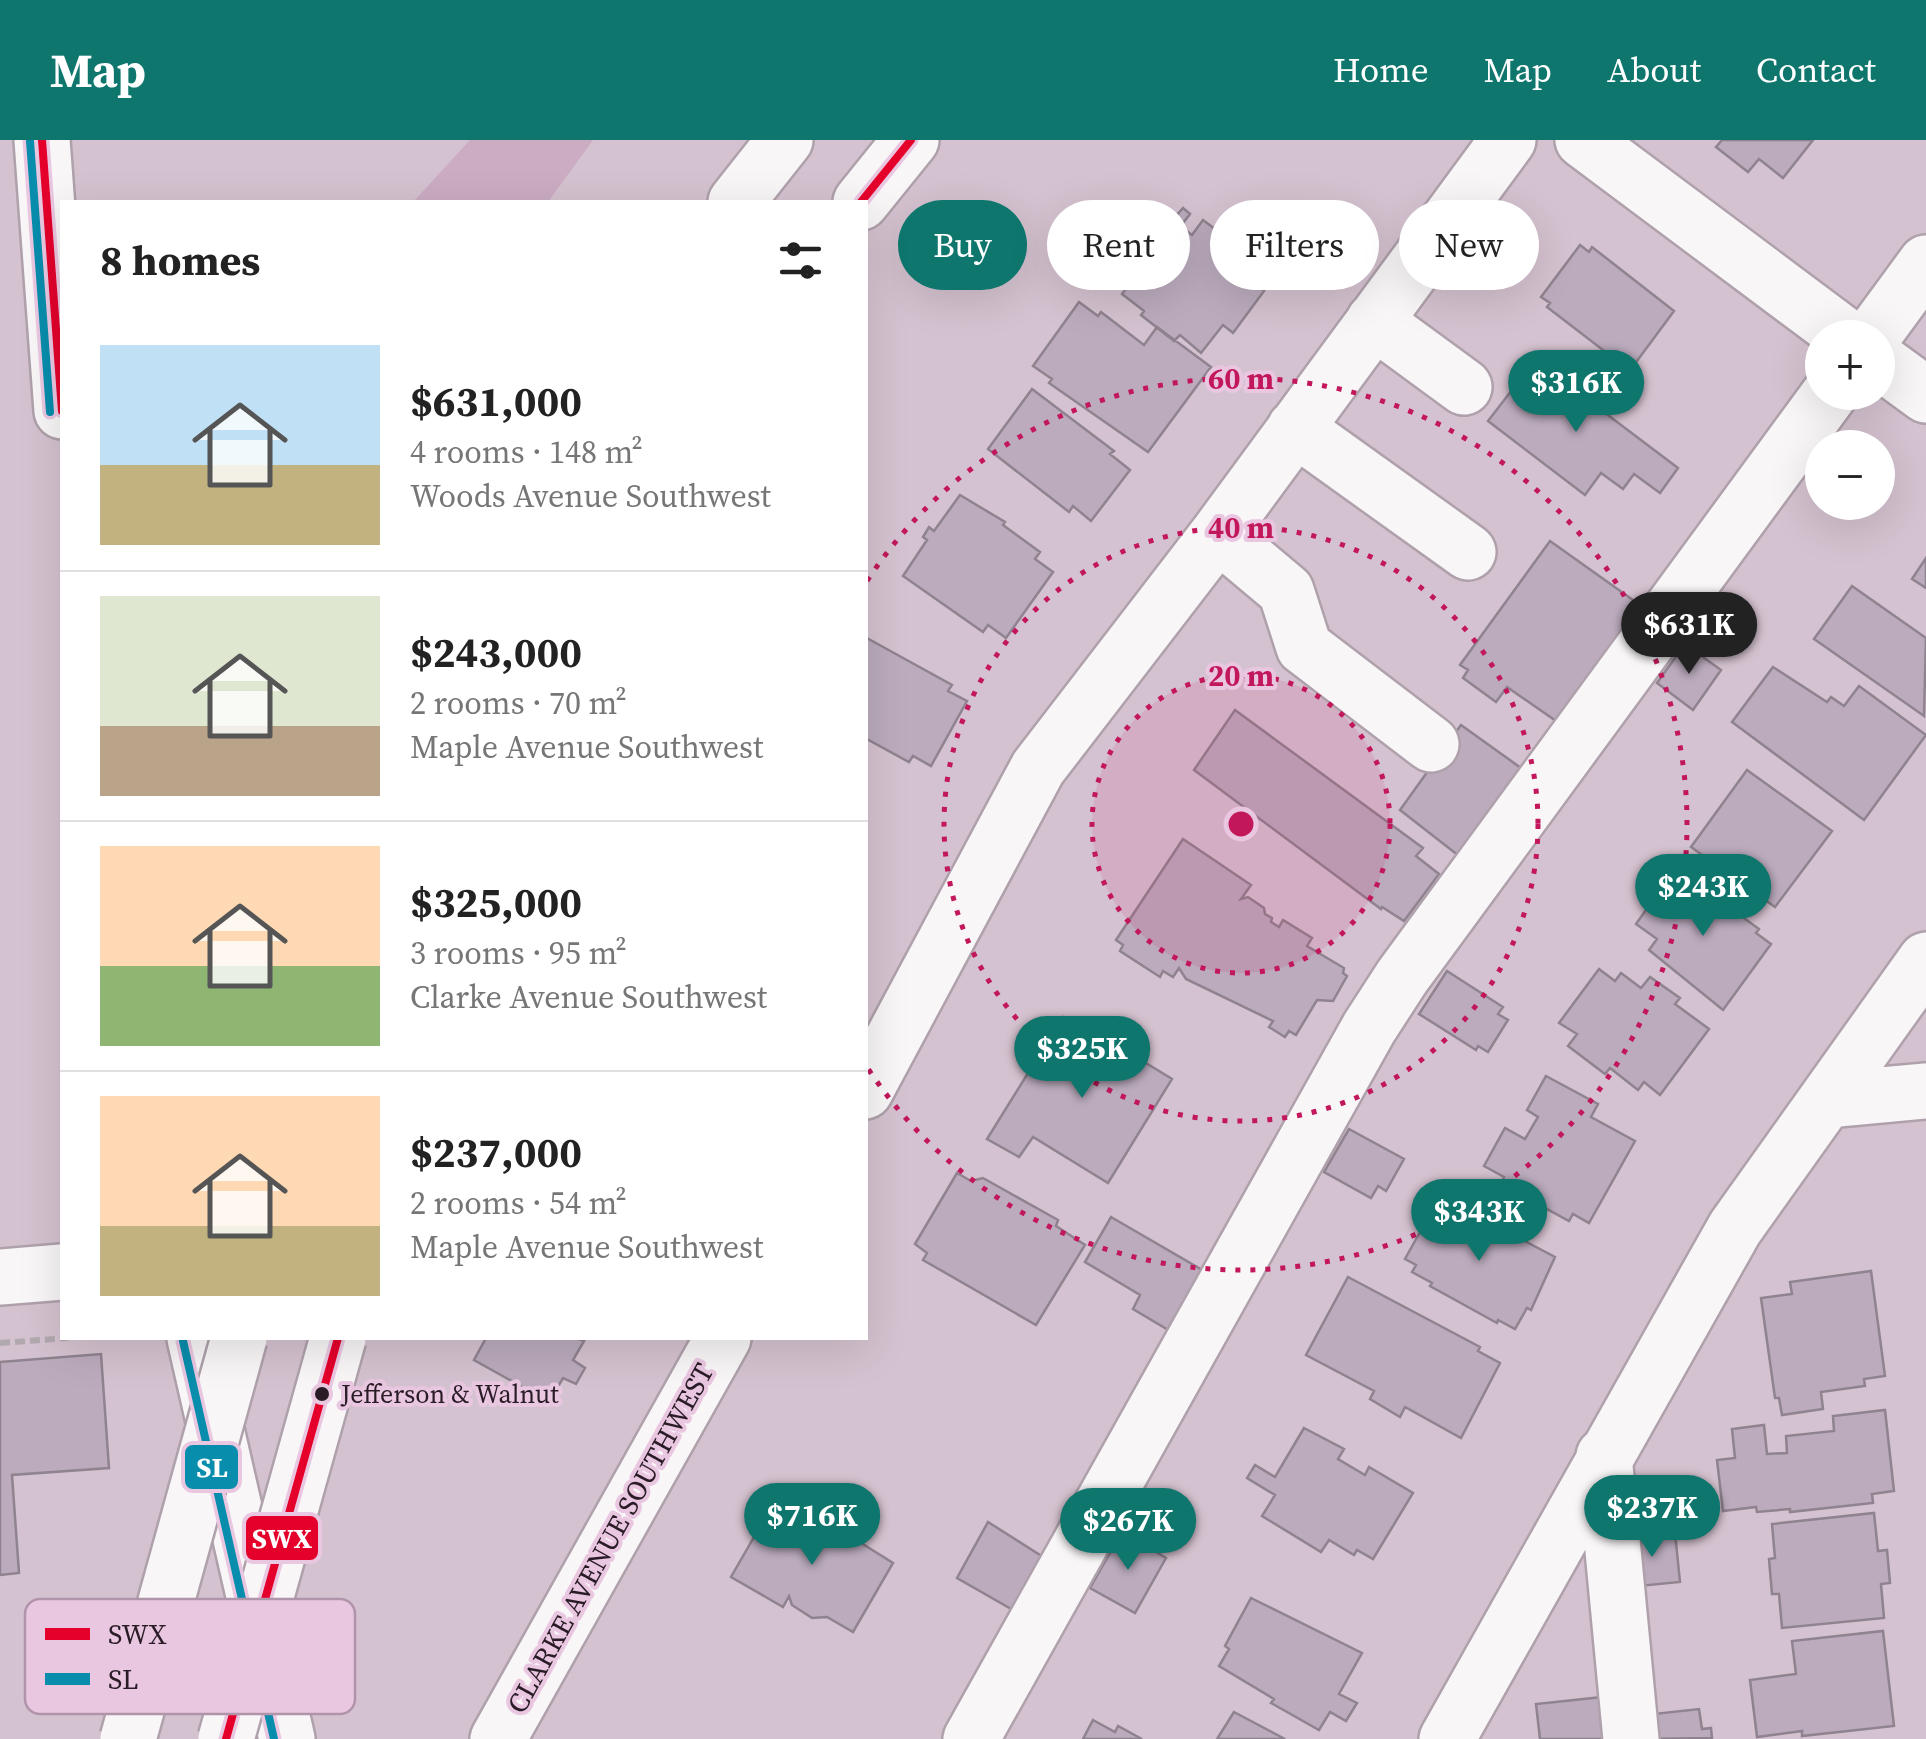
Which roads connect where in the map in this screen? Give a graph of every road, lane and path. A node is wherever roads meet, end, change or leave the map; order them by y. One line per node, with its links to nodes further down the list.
1 (42, 140): 13 (main road)
2 (785, 140): 6 (main road)
3 (911, 140): 7 (main road)
4 (1508, 140): 11 (main road)
5 (1583, 140): 9 (main road)
6 (738, 200)
7 (863, 200)
8 (1926, 263): 10 (main road)
9 (1824, 320)
10 (1884, 320)
11 (1374, 321): 14 (main road); 17 (main road)
12 (1895, 372): 15 (main road)
13 (60, 384)
14 (1464, 387)
15 (1926, 395)
16 (1818, 410): 44 (main road)
17 (1295, 428): 18 (main road); 19 (main road)
18 (1218, 534): 20 (main road); 22 (main road)
19 (1468, 552)
20 (1431, 744)
21 (1926, 960): 24 (main road)
22 (868, 1085)
23 (1926, 1091): 24 (main road)
24 (1828, 1100): 33 (main road)
25 (60, 1272): 26 (main road)
26 (0, 1277)
27 (60, 1339): 32 (path)
28 (194, 1340): 35 (main road)
29 (239, 1340): 34 (main road, bridge)
30 (337, 1340): 36 (main road, bridge)
31 (722, 1340): 43 (main road, CLARKE AVENUE SOUTHWEST)
32 (0, 1343)
33 (1604, 1456): 45 (main road); 46 (main road)
34 (167, 1599)
35 (255, 1599)
36 (265, 1599)
37 (135, 1714): 40 (main road, bridge)
38 (233, 1714): 41 (main road, bridge)
39 (281, 1714): 42 (main road)
40 (128, 1739)
41 (226, 1739)
42 (287, 1739)
43 (498, 1739)
44 (970, 1739)
45 (1447, 1739)
46 (1631, 1739)

